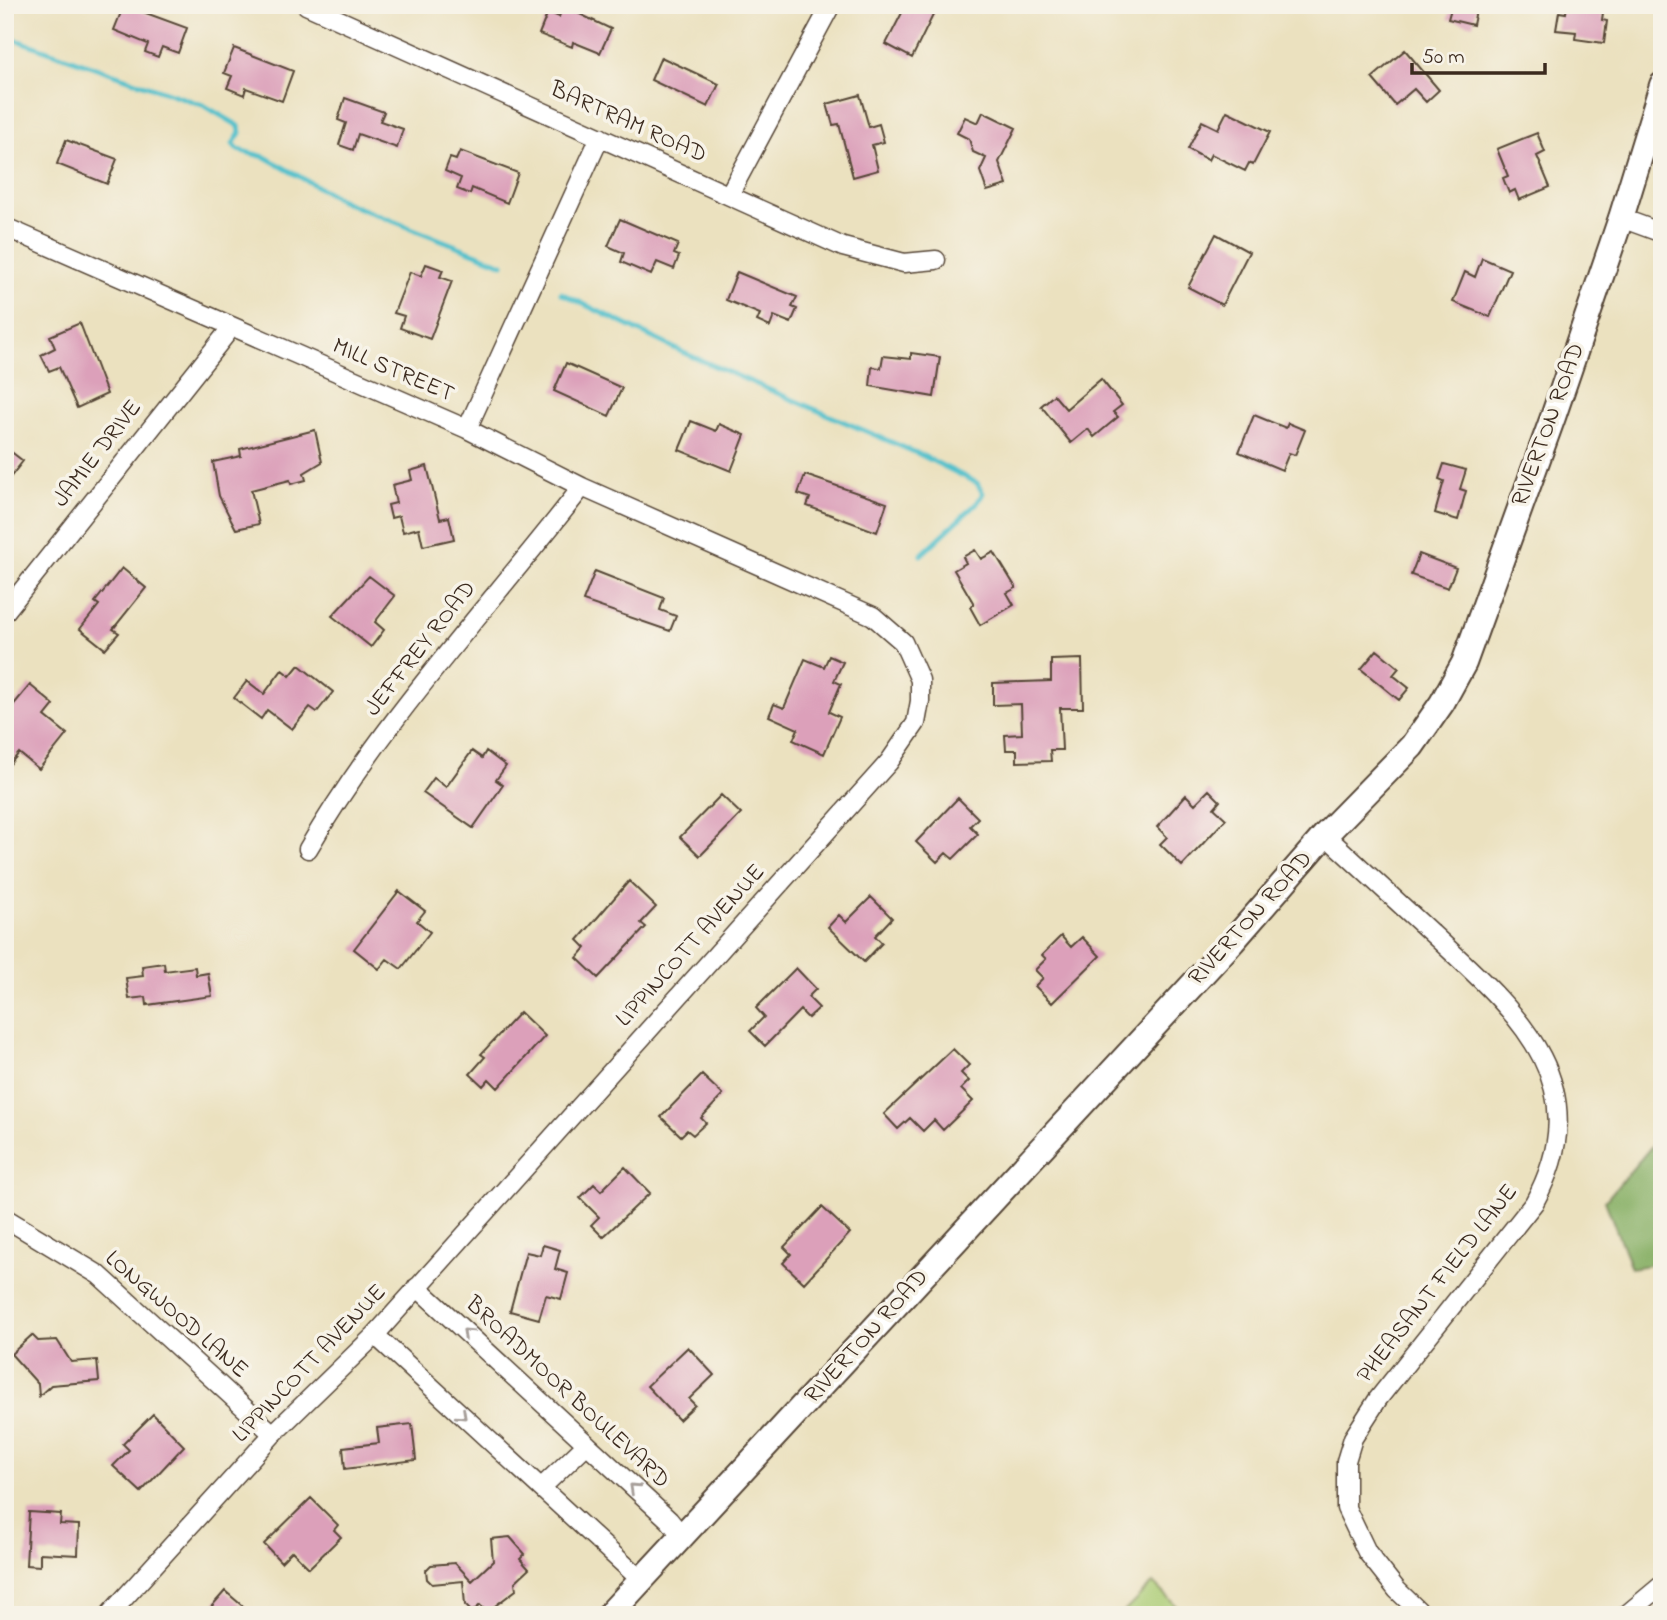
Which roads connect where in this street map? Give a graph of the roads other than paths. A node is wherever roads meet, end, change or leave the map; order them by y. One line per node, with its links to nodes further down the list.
1 (306, 5): 4 (street, BARTRAM ROAD)
2 (831, 5): 5 (street)
3 (1662, 85): 6 (main road, RIVERTON ROAD)
4 (600, 137): 5 (street, BARTRAM ROAD); 11 (street, MILL STREET)
5 (729, 195): 9 (street, BARTRAM ROAD)
6 (1621, 218): 8 (street); 14 (main road, RIVERTON ROAD)
7 (5, 227): 10 (street, MILL STREET)
8 (1662, 233)
9 (936, 260)
10 (231, 328): 11 (street, MILL STREET); 13 (street, JAMIE DRIVE)
11 (467, 429): 12 (street, LIPPINCOTT AVENUE)
12 (582, 487): 15 (street, JEFFREY ROAD); 17 (street, LIPPINCOTT AVENUE)
13 (5, 612)
14 (1325, 835): 22 (main road, RIVERTON ROAD); 27 (street, PHEASANT FIELD LANE)
15 (308, 849)
16 (5, 1218): 19 (street, LONGWOOD LANE)
17 (417, 1287): 18 (street, LIPPINCOTT AVENUE); 20 (street, BROADMOOR BOULEVARD, one-way to 17)
18 (375, 1335): 19 (street, LIPPINCOTT AVENUE); 21 (street, one-way to 21)
19 (273, 1434): 25 (street, LIPPINCOTT AVENUE)
20 (587, 1444): 21 (street); 22 (street, BROADMOOR BOULEVARD, one-way to 20)
21 (541, 1488): 23 (street)
22 (682, 1536): 23 (main road, RIVERTON ROAD)
23 (641, 1580): 26 (main road, RIVERTON ROAD)
24 (1662, 1585): 28 (street)
25 (109, 1615)
26 (609, 1615)
27 (1423, 1615)
28 (1626, 1615)

